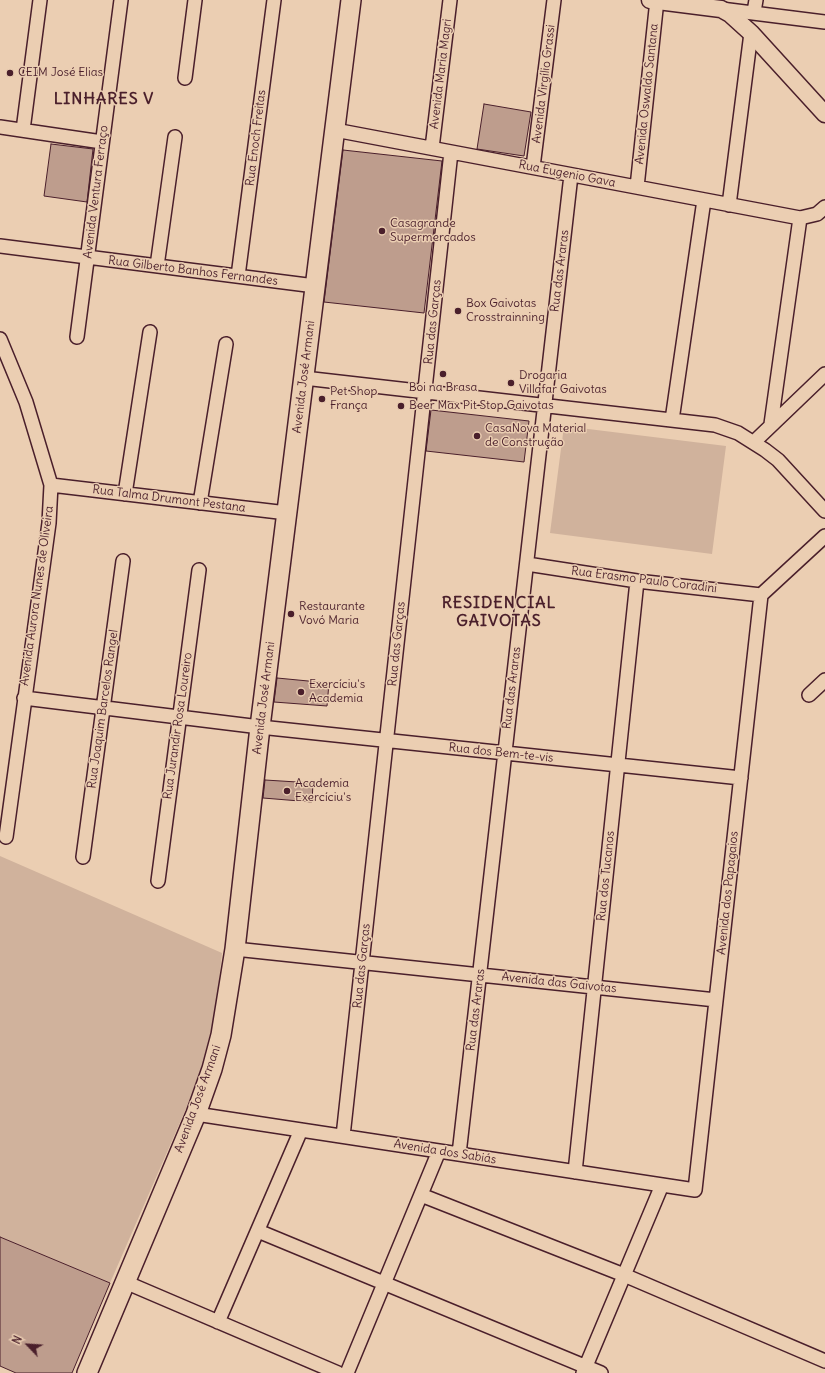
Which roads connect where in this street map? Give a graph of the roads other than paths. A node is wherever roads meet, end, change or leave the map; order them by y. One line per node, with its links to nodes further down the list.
1 (40, 0): 16 (street)
2 (121, 0): 19 (street, Avenida Ventura Ferraço)
3 (195, 0): 13 (street)
4 (274, 0): 32 (street, Rua Enoch Freitas)
5 (351, 0): 17 (main road, Avenida José Armani)
6 (450, 0): 20 (street, Avenida Maria Magri)
7 (554, 0): 22 (street, Avenida Virgílio Grassi)
8 (655, 0): 9 (street); 24 (street, Avenida Oswaldo Santana)
9 (721, 9): 10 (street); 12 (street)
10 (758, 9): 11 (street); 12 (street)
11 (825, 22)
12 (752, 35): 14 (street); 26 (street)
13 (185, 78)
14 (825, 114)
15 (0, 127): 16 (street)
16 (23, 130): 19 (street)
17 (335, 130): 20 (street, Rua Eugenio Gava); 33 (main road, Avenida José Armani)
18 (175, 137): 31 (street)
19 (102, 142): 30 (street, Avenida Ventura Ferraço)
20 (432, 148): 21 (street, Rua Eugenio Gava)
21 (451, 152): 22 (street, Rua Eugenio Gava); 40 (street, Rua das Garças)
22 (533, 168): 23 (street, Rua Eugenio Gava)
23 (571, 175): 24 (street, Rua Eugenio Gava); 41 (street, Rua das Araras)
24 (637, 187): 25 (street, Rua Eugenio Gava)
25 (704, 200): 26 (street, Rua Eugenio Gava); 42 (street)
26 (729, 205): 28 (street, Rua Eugenio Gava)
27 (825, 207): 28 (street)
28 (800, 218): 43 (street)
29 (0, 246): 30 (street, Rua Gilberto Banhos Fernandes)
30 (87, 257): 31 (street, Rua Gilberto Banhos Fernandes); 35 (street, Avenida Ventura Ferraço)
31 (158, 266): 32 (street, Rua Gilberto Banhos Fernandes)
32 (238, 276): 33 (street, Rua Gilberto Banhos Fernandes)
33 (315, 286): 39 (main road, Avenida José Armani)
34 (150, 332): 46 (street)
35 (77, 337)
36 (0, 339): 45 (street, Avenida Aurora Nunes de Oliveira)
37 (226, 344): 47 (street)
38 (825, 374): 43 (street)
39 (304, 378): 40 (street); 49 (main road, Avenida José Armani)
40 (425, 391): 41 (street); 62 (street, Rua das Garças)
41 (545, 405): 42 (street); 52 (street, Rua das Araras)
42 (672, 420): 44 (street)
43 (771, 424): 44 (street)
44 (754, 442): 48 (street)
45 (51, 486): 46 (street, Rua Talma Drumont Pestana); 58 (street, Avenida Aurora Nunes de Oliveira)
46 (125, 494): 47 (street, Rua Talma Drumont Pestana)
47 (200, 503): 49 (street, Rua Talma Drumont Pestana)
48 (825, 511)
49 (287, 513): 61 (main road, Avenida José Armani)
50 (825, 536): 55 (street)
51 (123, 561): 59 (street, Rua Joaquim Barcelos Rangel)
52 (527, 564): 54 (street, Rua Erasmo Paulo Coradini); 63 (street, Rua das Araras)
53 (200, 570): 60 (street, Rua Jurandir Rosa Loureiro)
54 (638, 581): 55 (street, Rua Erasmo Paulo Coradini); 64 (street, Rua dos Tucanos)
55 (761, 595): 65 (street, Avenida dos Papagaios)
56 (825, 680): 57 (street)
57 (809, 695)
58 (24, 698): 59 (street, Rua dos Bem-te-vis); 66 (street, Avenida Aurora Nunes de Oliveira)
59 (103, 708): 60 (street, Rua dos Bem-te-vis); 67 (street, Rua Joaquim Barcelos Rangel)
60 (180, 717): 61 (street, Rua dos Bem-te-vis); 68 (street, Rua Jurandir Rosa Loureiro)
61 (260, 727): 62 (street, Rua dos Bem-te-vis); 69 (main road, Avenida José Armani)
62 (387, 741): 63 (street, Rua dos Bem-te-vis); 70 (street, Rua das Garças)
63 (505, 753): 64 (street, Rua dos Bem-te-vis); 71 (street, Rua das Araras)
64 (618, 765): 65 (street, Rua dos Bem-te-vis); 72 (street, Rua dos Tucanos)
65 (741, 778): 73 (street, Avenida dos Papagaios)
66 (6, 837)
67 (83, 857)
68 (158, 881)
69 (235, 949): 70 (street, Avenida das Gaivotas); 74 (main road, Avenida José Armani)
70 (362, 962): 71 (street, Avenida das Gaivotas); 76 (street, Rua das Garças)
71 (480, 974): 72 (street, Avenida das Gaivotas); 78 (street, Rua das Araras)
72 (595, 987): 73 (street, Avenida das Gaivotas); 79 (street, Rua dos Tucanos)
73 (716, 1000): 81 (street, Avenida dos Papagaios)
74 (196, 1114): 75 (street, Avenida dos Sabiás); 85 (main road, Avenida José Armani)
75 (301, 1130): 76 (street, Avenida dos Sabiás); 83 (street)
76 (343, 1136): 77 (street, Avenida dos Sabiás)
77 (439, 1151): 78 (street, Avenida dos Sabiás); 82 (street)
78 (459, 1154): 79 (street, Avenida dos Sabiás)
79 (575, 1172): 80 (street, Avenida dos Sabiás)
80 (662, 1185): 81 (street, Avenida dos Sabiás); 84 (street)
81 (695, 1190)
82 (421, 1194): 84 (street); 86 (street)
83 (258, 1231): 86 (street); 87 (street)
84 (624, 1275): 88 (street); 89 (street)
85 (125, 1282): 87 (street); 90 (main road, Avenida José Armani)
86 (384, 1282): 89 (street); 92 (street)
87 (218, 1322): 91 (street)
88 (825, 1361)
89 (584, 1370): 93 (street)
90 (87, 1373)
91 (338, 1373)
92 (347, 1373)
93 (601, 1373)

